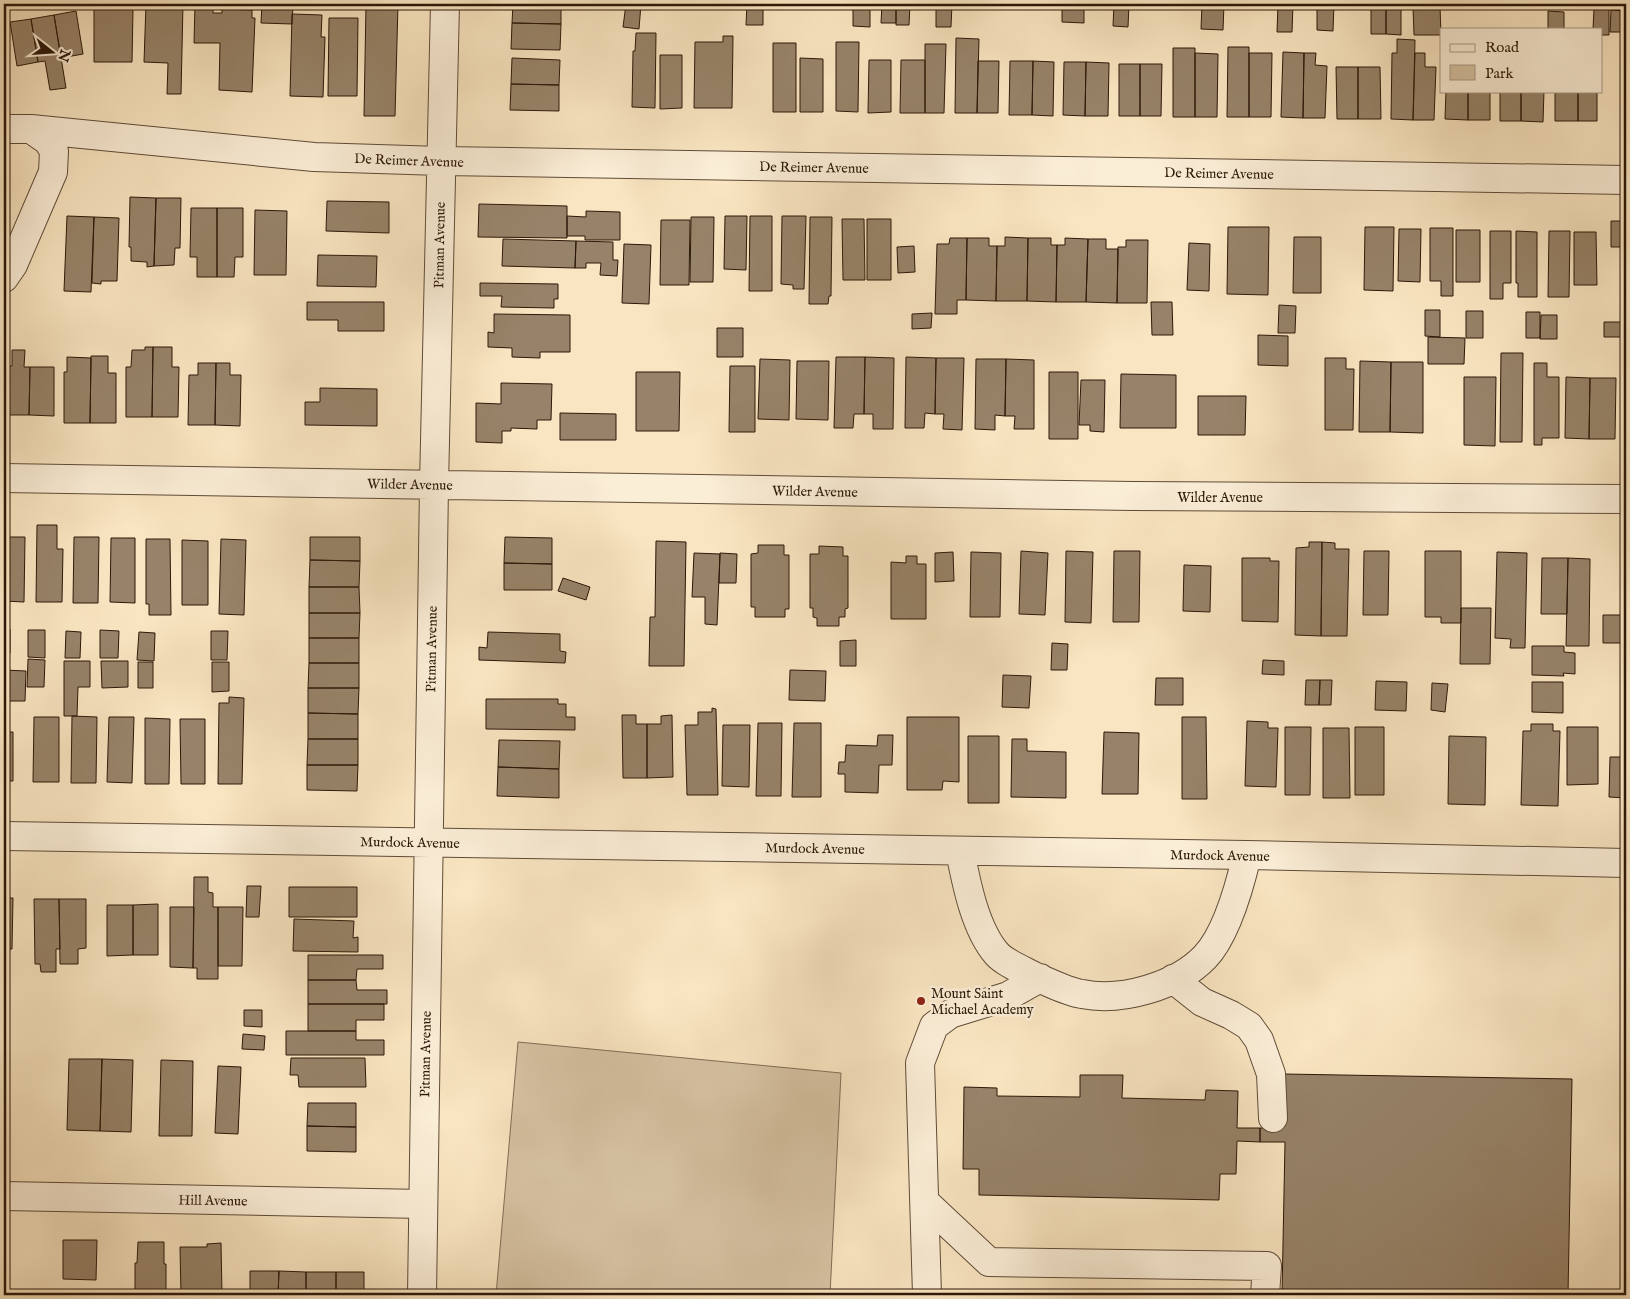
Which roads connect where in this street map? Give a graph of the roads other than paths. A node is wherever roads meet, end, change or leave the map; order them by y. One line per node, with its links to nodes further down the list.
1 (445, 4): 4 (street, Pitman Avenue)
2 (4, 129): 3 (street, De Reimer Avenue)
3 (31, 129): 4 (street, De Reimer Avenue); 6 (street)
4 (441, 161): 5 (street, De Reimer Avenue); 8 (street, Pitman Avenue)
5 (1626, 180)
6 (4, 278)
7 (4, 478): 8 (street, Wilder Avenue)
8 (434, 485): 9 (street, Wilder Avenue); 11 (street, Pitman Avenue)
9 (1626, 499)
10 (4, 836): 11 (street, Murdock Avenue)
11 (429, 842): 12 (street, Murdock Avenue); 20 (street, Pitman Avenue)
12 (960, 851): 13 (street, Murdock Avenue); 15 (street)
13 (1247, 855): 14 (street, Murdock Avenue); 16 (street)
14 (1626, 863)
15 (1040, 978): 16 (street); 19 (street)
16 (1172, 979): 17 (street)
17 (1273, 1118)
18 (4, 1196): 20 (street, Hill Avenue)
19 (924, 1202): 22 (street); 23 (street)
20 (423, 1204): 21 (street, Pitman Avenue)
21 (422, 1295)
22 (927, 1295)
23 (1265, 1295)

